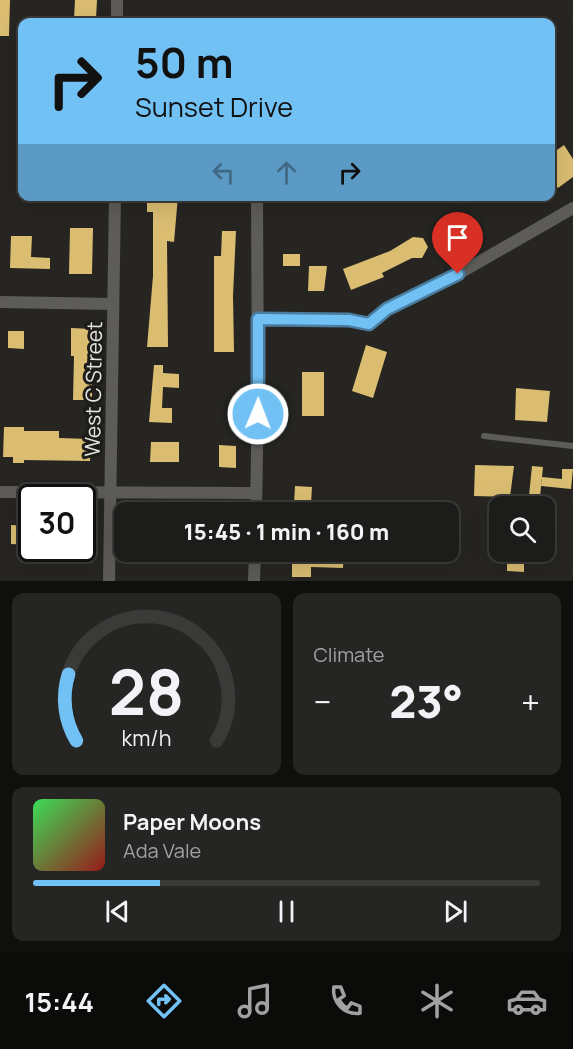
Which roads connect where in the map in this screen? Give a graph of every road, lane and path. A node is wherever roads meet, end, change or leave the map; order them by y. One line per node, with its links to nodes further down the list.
1 (117, 0): 2 (street)
2 (117, 18)
3 (115, 201): 7 (street, West C Street)
4 (257, 202): 8 (street)
5 (573, 208): 8 (street)
6 (0, 302): 7 (street)
7 (113, 304): 13 (street, West C Street)
8 (258, 319): 12 (street)
9 (484, 436): 10 (lane)
10 (573, 446)
11 (0, 492): 13 (street)
12 (256, 493): 13 (street); 14 (street)
13 (111, 494): 16 (street, West C Street)
14 (256, 502)
15 (255, 562): 17 (street)
16 (109, 581)
17 (254, 581)

